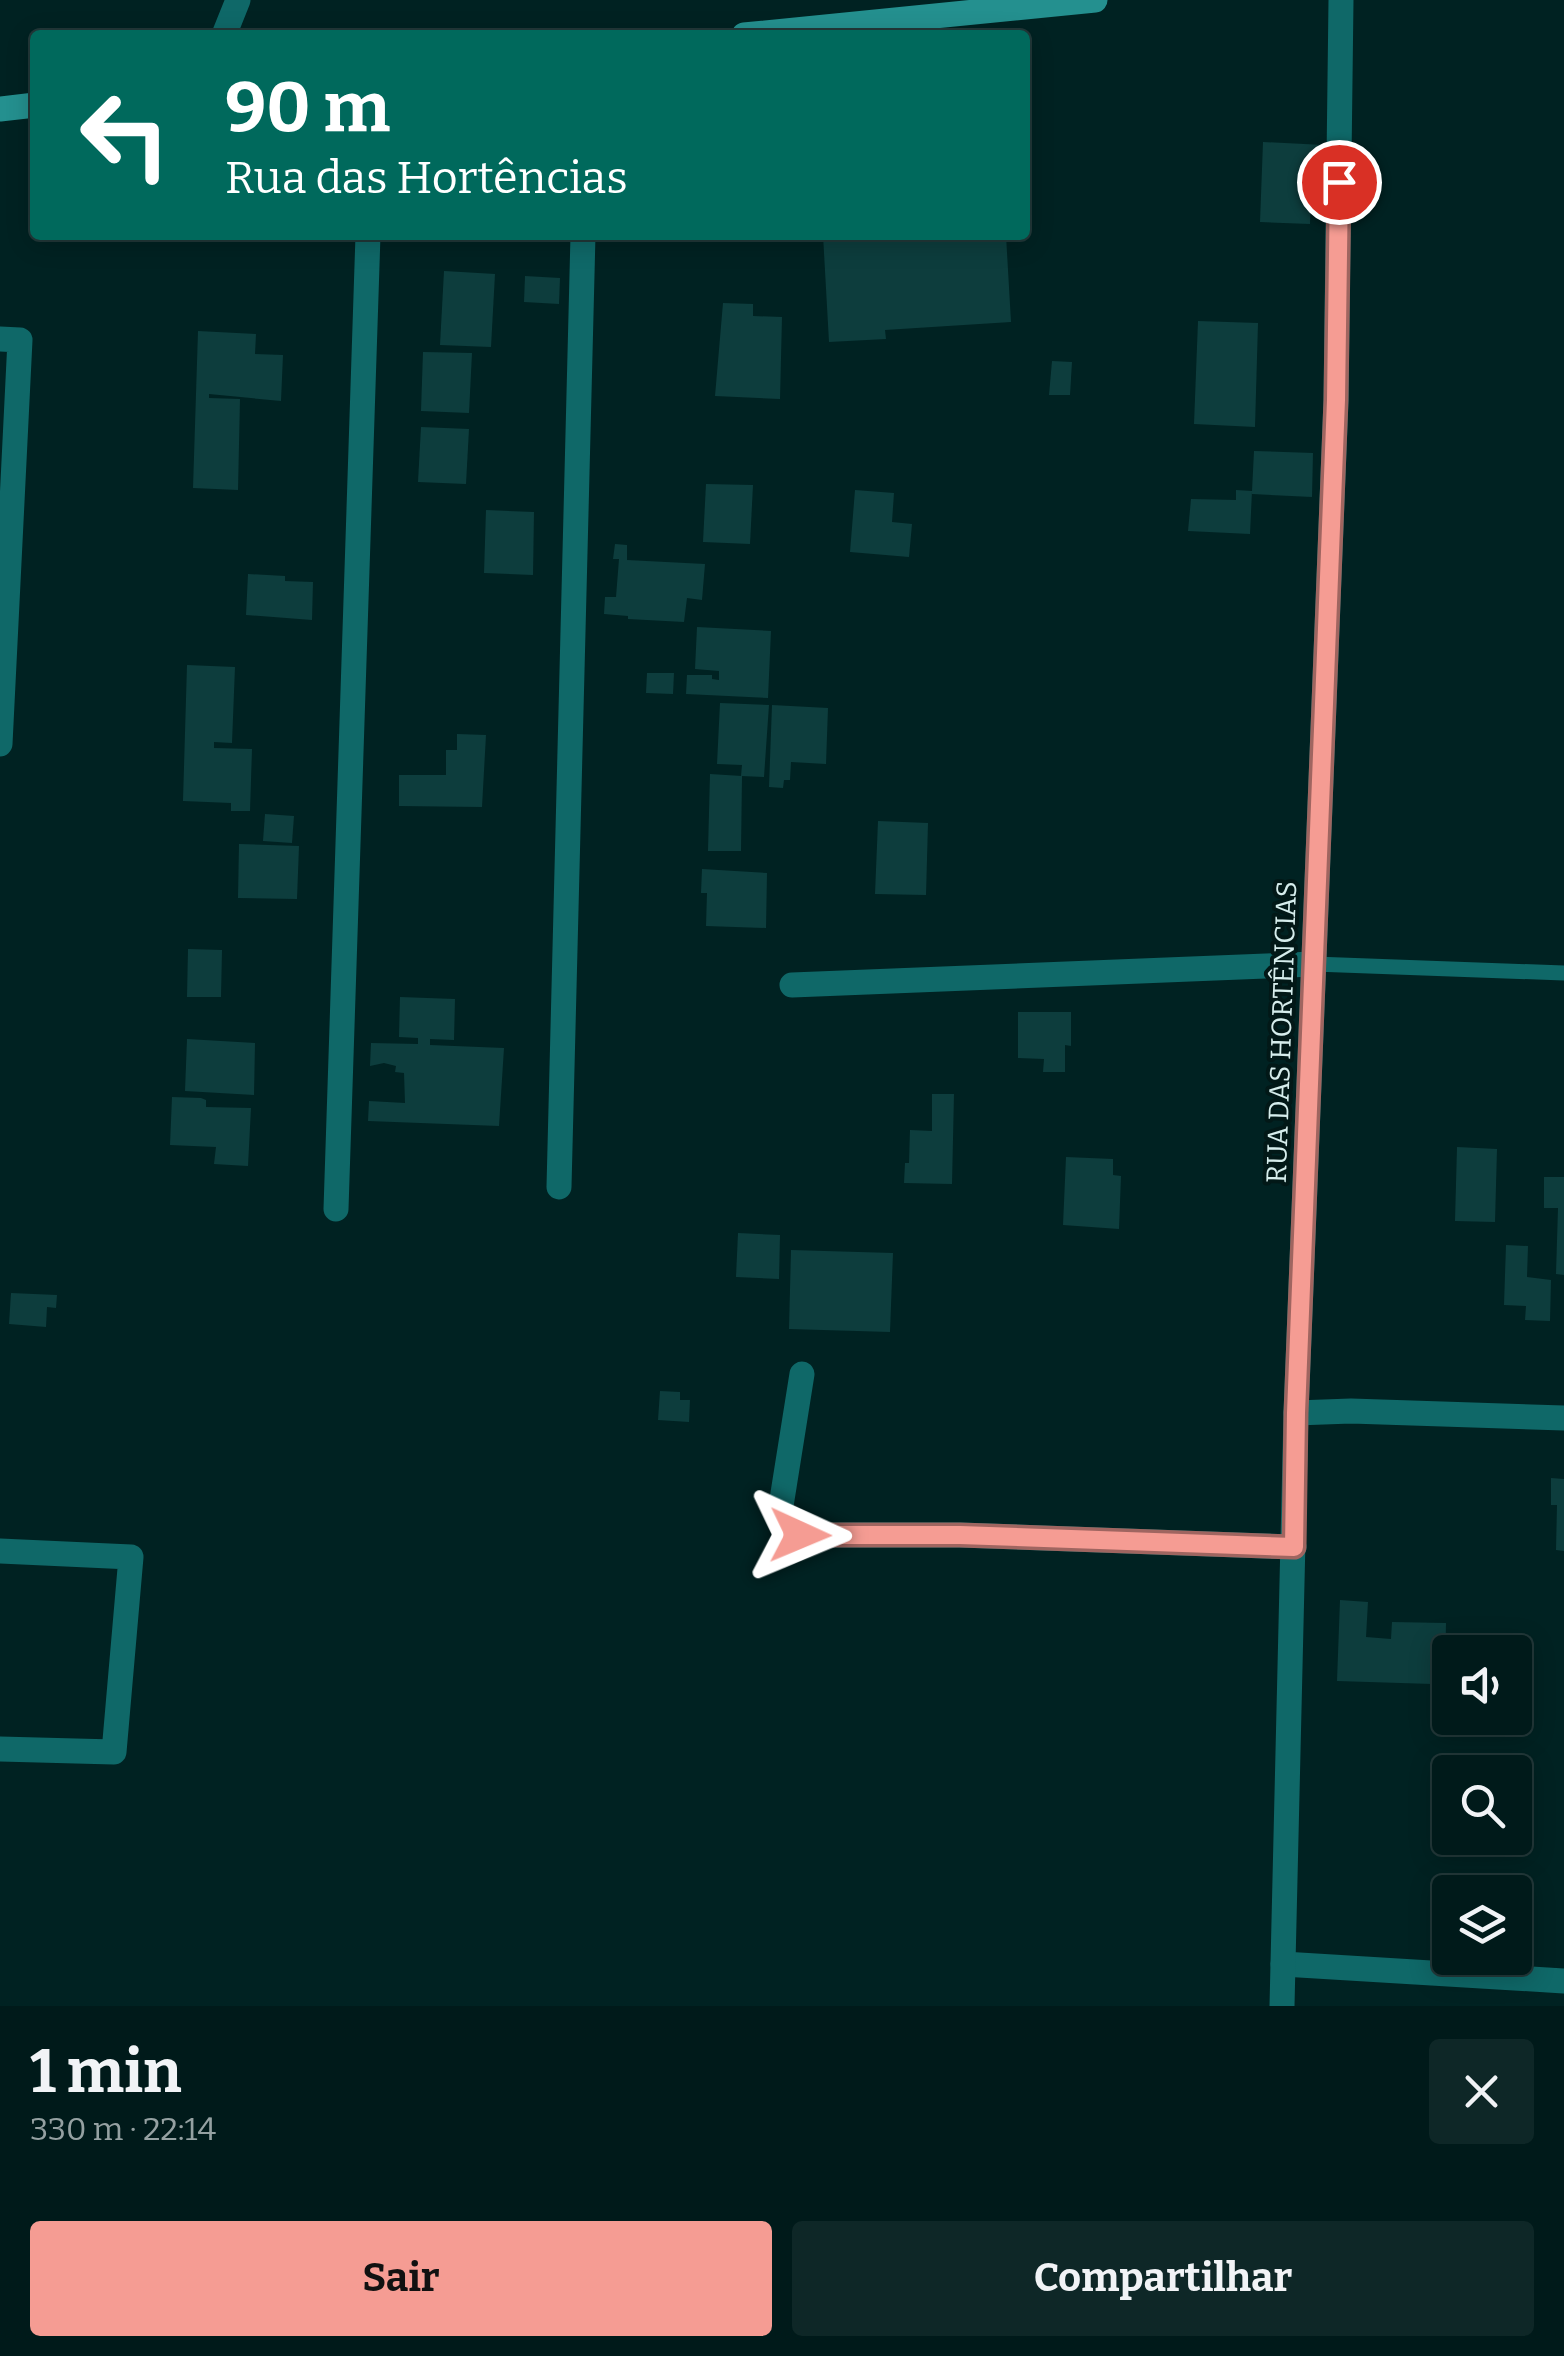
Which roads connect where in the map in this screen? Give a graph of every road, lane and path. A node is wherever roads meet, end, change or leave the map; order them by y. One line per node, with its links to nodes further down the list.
1 (238, 0): 4 (street)
2 (1096, 0): 5 (street)
3 (1341, 0): 12 (street, RUA DAS HORTÊNCIAS)
4 (226, 30)
5 (794, 30)
6 (30, 106): 7 (street)
7 (0, 109)
8 (368, 240): 16 (street)
9 (583, 240): 15 (street)
10 (0, 339): 11 (street)
11 (0, 744)
12 (1314, 964): 13 (lane); 14 (street); 18 (street, RUA DAS HORTÊNCIAS)
13 (1564, 973)
14 (792, 985)
15 (559, 1186)
16 (336, 1209)
17 (802, 1374): 20 (street)
18 (1296, 1413): 19 (street); 20 (street, RUA DAS HORTÊNCIAS)
19 (1564, 1418)
20 (1294, 1547): 23 (street, RUA DAS HORTÊNCIAS)
21 (0, 1550): 22 (street)
22 (0, 1749)
23 (1283, 1964): 24 (street); 25 (street, RUA DAS HORTÊNCIAS)
24 (1564, 1980)
25 (1282, 2006)

